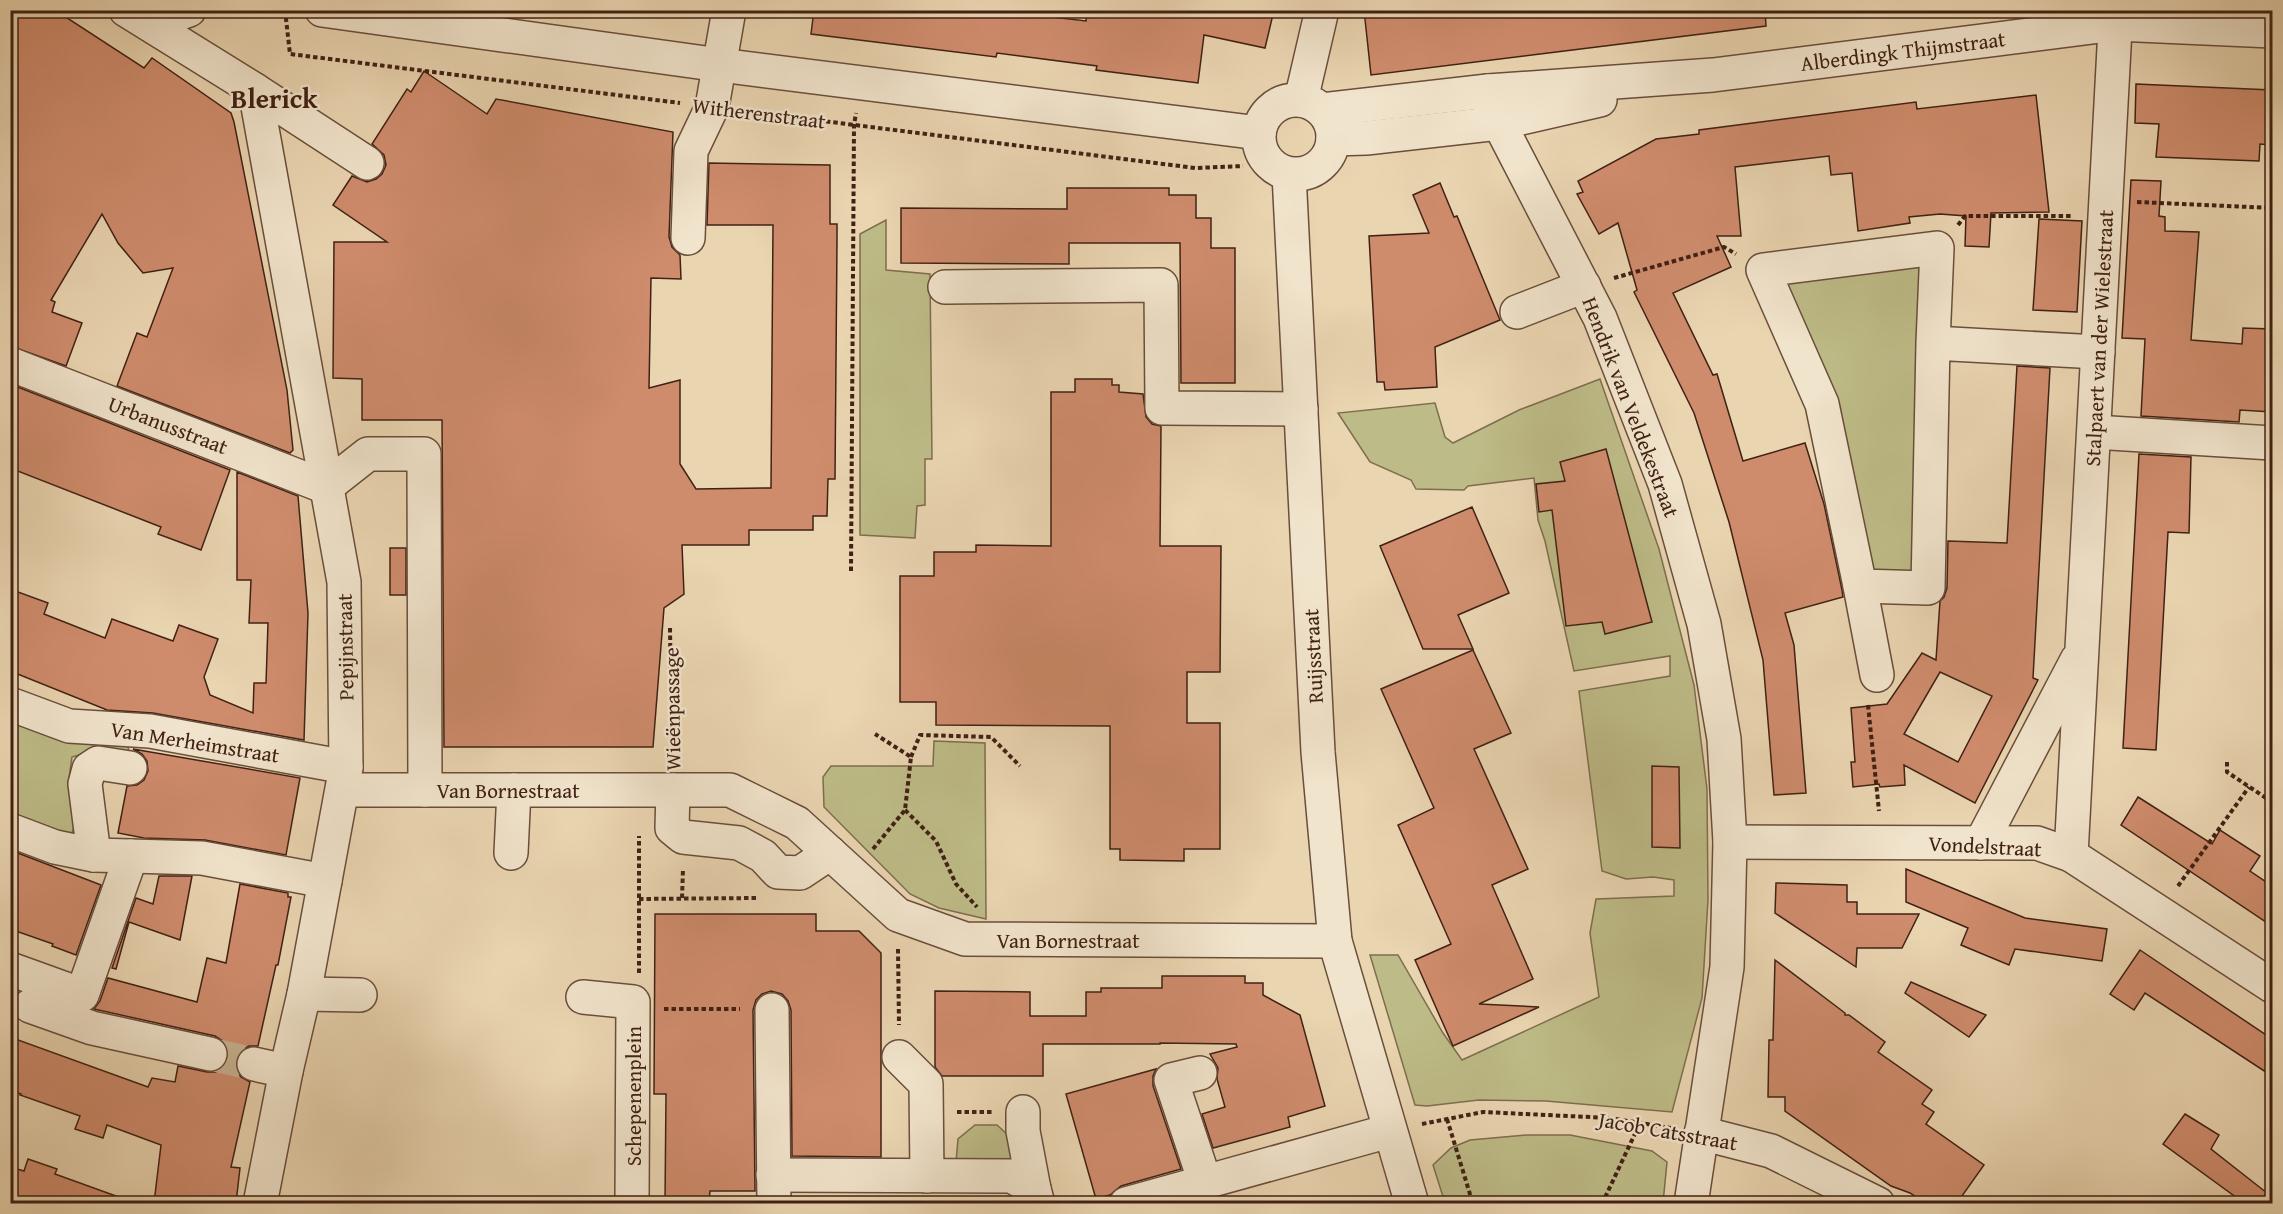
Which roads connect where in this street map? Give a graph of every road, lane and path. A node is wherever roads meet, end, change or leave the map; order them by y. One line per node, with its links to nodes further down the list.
1 (189, 10): 6 (street)
2 (285, 10): 14 (path, Witherenstraat)
3 (322, 10): 9 (street, Witherenstraat)
4 (729, 10): 9 (street)
5 (1322, 10): 15 (street)
6 (138, 17): 12 (street)
7 (2116, 17): 8 (street, Alberdingk Thijmstraat); 10 (street, Alberdingk Thijmstraat); 22 (street, Stalpaert van der Wielestraat)
8 (2272, 31)
9 (720, 65): 11 (street, Witherenstraat); 14 (street)
10 (1713, 75): 13 (street, Alberdingk Thijmstraat); 16 (street, Alberdingk Thijmstraat)
11 (861, 83): 17 (path); 18 (street, Witherenstraat)
12 (255, 90): 19 (street); 35 (street, Pepijnstraat)
13 (1488, 92): 15 (street, Alberdingk Thijmstraat); 16 (street, Hendrik van Veldekestraat)
14 (712, 107): 17 (path, Witherenstraat); 23 (street)
15 (1318, 117): 16 (street, Alberdingk Thijmstraat); 18 (street); 20 (street)
16 (1499, 123): 26 (street, Hendrik van Veldekestraat)
17 (854, 125): 20 (path, Witherenstraat); 36 (path)
18 (1259, 133): 20 (street)
19 (366, 163)
20 (1280, 169): 32 (street, Ruijsstraat)
21 (2272, 208): 22 (path)
22 (2106, 209): 24 (path); 30 (street, Stalpaert van der Wielestraat)
23 (688, 238)
24 (1937, 248): 25 (street); 29 (street)
25 (1763, 270): 26 (path); 37 (street)
26 (1584, 286): 28 (street); 56 (street, Hendrik van Veldekestraat)
27 (945, 287): 32 (street)
28 (1517, 312)
29 (1933, 343): 30 (street); 37 (street)
30 (2098, 352): 33 (street, Stalpaert van der Wielestraat)
31 (10, 364): 35 (street, Urbanusstraat)
32 (1301, 409): 68 (street, Ruijsstraat)
33 (2094, 432): 34 (street); 39 (street, Stalpaert van der Wielestraat)
34 (2272, 443)
35 (326, 487): 47 (street, Pepijnstraat); 49 (street)
36 (851, 571)
37 (1860, 586): 40 (street)
38 (670, 628): 52 (path, Wieënpassage)
39 (2082, 651): 58 (street, Stalpaert van der Wielestraat); 61 (street, Stalpaert van der Wielestraat)
40 (1877, 675): 57 (path)
41 (10, 704): 47 (street, Van Merheimstraat)
42 (875, 734): 43 (path)
43 (911, 757): 45 (path); 54 (path)
44 (2227, 762): 48 (path)
45 (1020, 766)
46 (130, 768): 60 (street)
47 (344, 778): 49 (street, Van Bornestraat); 64 (street, Pepijnstraat)
48 (2249, 787): 53 (path); 65 (path)
49 (425, 790): 50 (street, Van Bornestraat)
50 (514, 790): 51 (street, Van Bornestraat); 59 (street)
51 (639, 790): 52 (street, Van Bornestraat); 74 (path)
52 (673, 790): 63 (street, Van Bornestraat); 63 (street)
53 (2272, 802)
54 (905, 810): 63 (path); 67 (path)
55 (10, 830): 60 (street)
56 (1730, 842): 57 (street, Vondelstraat); 86 (street, Hendrik van Veldekestraat)
57 (1882, 842): 58 (street, Vondelstraat)
58 (1981, 843): 61 (street, Vondelstraat)
59 (510, 853)
60 (94, 855): 62 (street)
61 (2071, 855): 65 (street, Vondelstraat)
62 (131, 856): 64 (street); 69 (street)
63 (841, 863): 66 (street, Van Bornestraat)
64 (325, 881): 71 (street, Pepijnstraat)
65 (2159, 912): 70 (street, Vondelstraat)
66 (898, 915): 67 (street, Van Bornestraat); 78 (path)
67 (1006, 940): 68 (street, Van Bornestraat)
68 (1335, 940): 85 (street, Ruijsstraat)
69 (10, 969)
70 (2272, 986)
71 (304, 994): 72 (street); 80 (street, Pepijnstraat)
72 (360, 994)
73 (583, 997): 74 (street, Schepenenplein)
74 (633, 1005): 76 (path); 92 (street, Schepenenplein)
75 (30, 1006): 77 (street)
76 (772, 1010): 89 (street)
77 (210, 1054)
78 (899, 1057): 82 (street)
79 (254, 1064): 80 (street)
80 (286, 1071): 91 (street, Pepijnstraat)
81 (1200, 1073): 88 (street)
82 (926, 1112): 83 (path); 87 (street)
83 (1023, 1112): 90 (street)
84 (1640, 1123): 86 (path, Jacob Catsstraat); 95 (path, Jacob Catsstraat); 96 (path)
85 (1389, 1131): 88 (street); 94 (street, Ruijsstraat)
86 (1701, 1133): 97 (street, Hendrik van Veldekestraat); 98 (street, Jacob Catsstraat)
87 (927, 1176): 89 (street); 90 (street)
88 (1204, 1182): 93 (street)
89 (774, 1189)
90 (1036, 1196)
91 (260, 1203)
92 (632, 1203)
93 (1126, 1203)
94 (1412, 1203)
95 (1473, 1203)
96 (1602, 1203)
97 (1691, 1203)
98 (1878, 1203)

